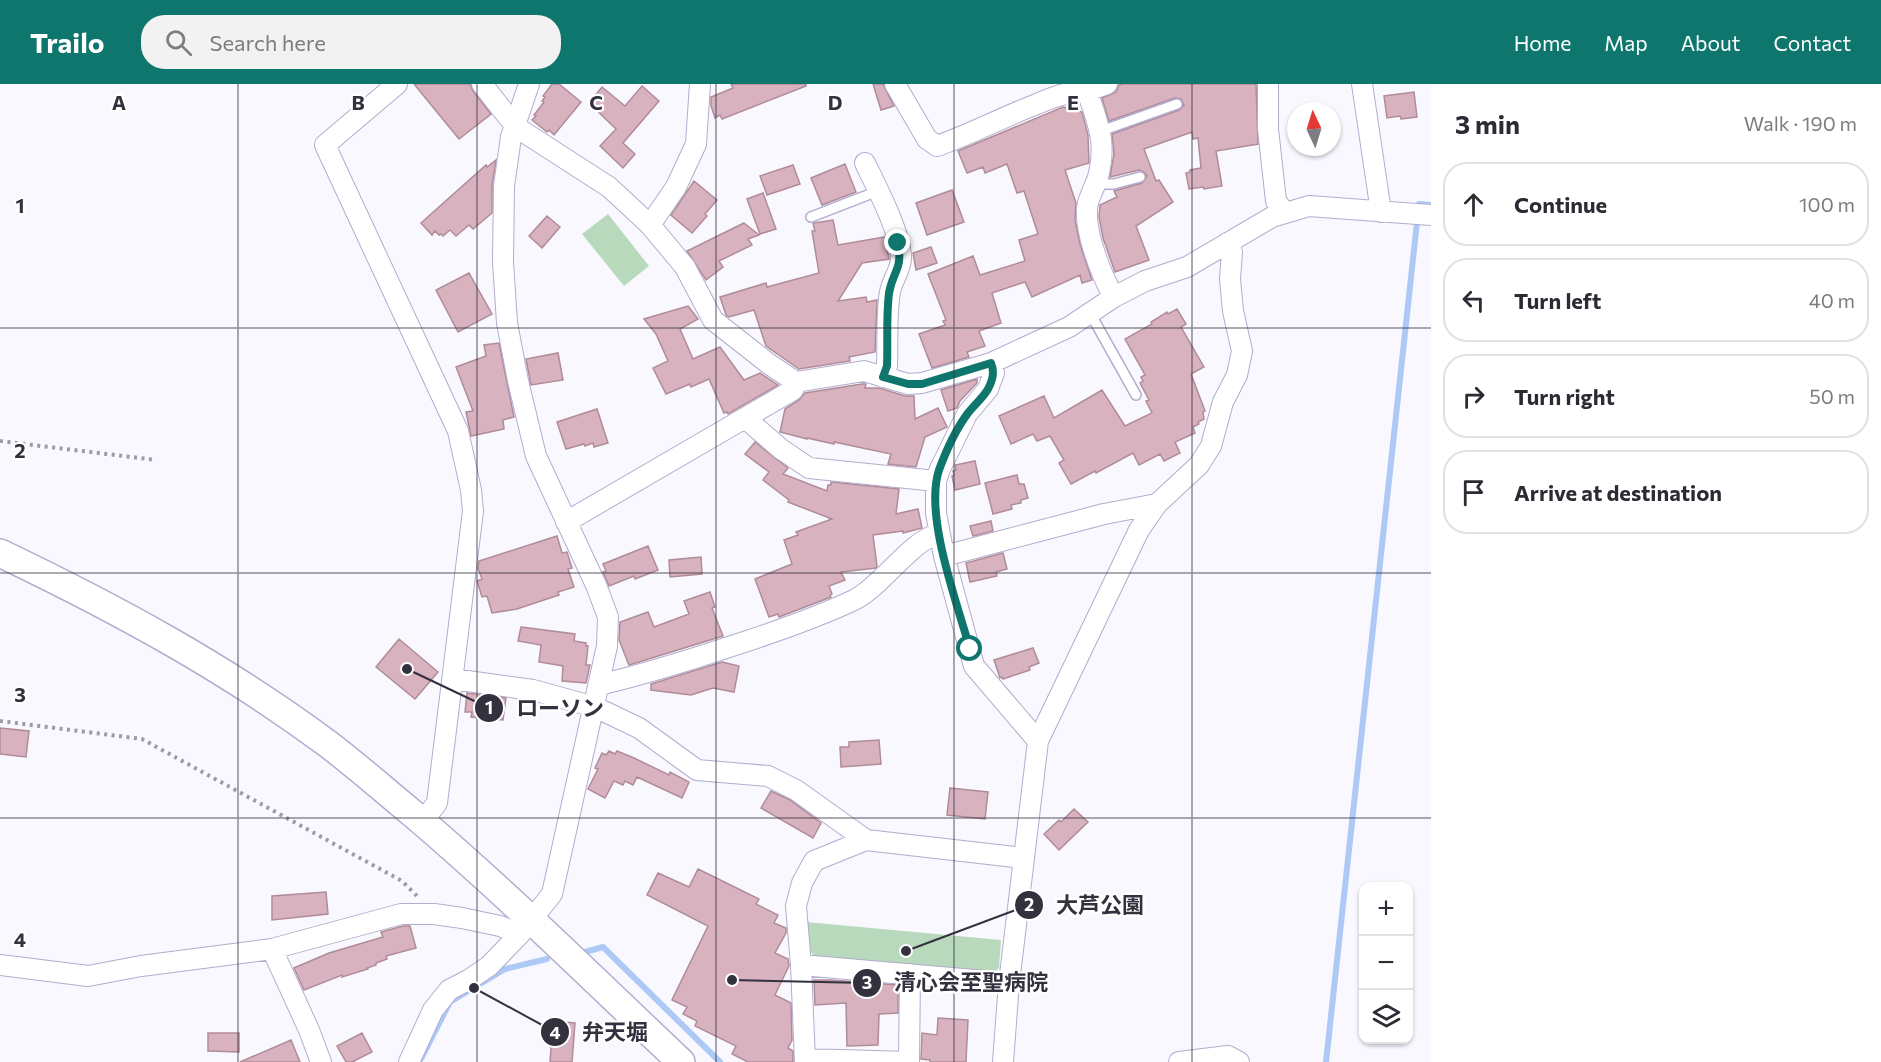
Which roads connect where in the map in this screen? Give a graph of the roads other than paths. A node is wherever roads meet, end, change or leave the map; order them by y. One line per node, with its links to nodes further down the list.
1 (397, 84): 36 (street)
2 (482, 84): 11 (street)
3 (529, 84): 11 (street)
4 (700, 84): 21 (street)
5 (895, 84): 9 (street)
6 (1107, 84): 9 (street)
7 (1268, 84): 17 (street)
8 (1362, 84): 18 (street)
9 (1080, 89): 12 (street)
10 (1177, 104): 12 (lane)
11 (516, 127): 21 (street); 32 (street)
12 (1101, 131): 15 (street)
13 (865, 163): 16 (street)
14 (1140, 177): 15 (lane)
15 (1096, 184): 23 (street)
16 (878, 191): 20 (lane); 26 (street)
17 (1284, 212): 18 (street); 22 (street)
18 (1381, 212): 19 (street)
19 (1431, 215)
20 (811, 217)
21 (650, 225): 27 (street)
22 (1227, 243): 23 (street); 31 (street)
23 (1114, 297): 24 (street)
24 (1090, 313): 25 (street); 28 (lane)
25 (991, 363): 26 (street); 30 (street)
26 (883, 377): 27 (street)
27 (796, 382): 29 (street)
28 (1136, 394)
29 (746, 419): 30 (street); 32 (street)
30 (936, 481): 33 (street)
31 (1157, 504): 35 (street); 39 (street)
32 (566, 522): 37 (street)
33 (939, 534): 35 (street); 37 (street)
34 (0, 553): 40 (street)
35 (944, 556): 39 (street)
36 (453, 679): 38 (street); 40 (street)
37 (599, 685): 38 (street)
38 (595, 706): 41 (street); 43 (street)
39 (1038, 741): 42 (street)
40 (422, 822): 43 (street)
41 (866, 840): 42 (street); 46 (street)
42 (1023, 858): 48 (street)
43 (526, 927): 44 (street); 51 (street); 52 (street)
44 (272, 949): 45 (street); 50 (street)
45 (0, 965)
46 (801, 965): 47 (street); 49 (street)
47 (910, 974): 48 (street); 53 (street)
48 (1009, 983): 54 (street)
49 (805, 1060): 53 (street)
50 (321, 1062)
51 (409, 1062)
52 (681, 1062)
53 (909, 1062)
54 (1003, 1062)
55 (1179, 1062): 56 (street)
56 (1239, 1062)

